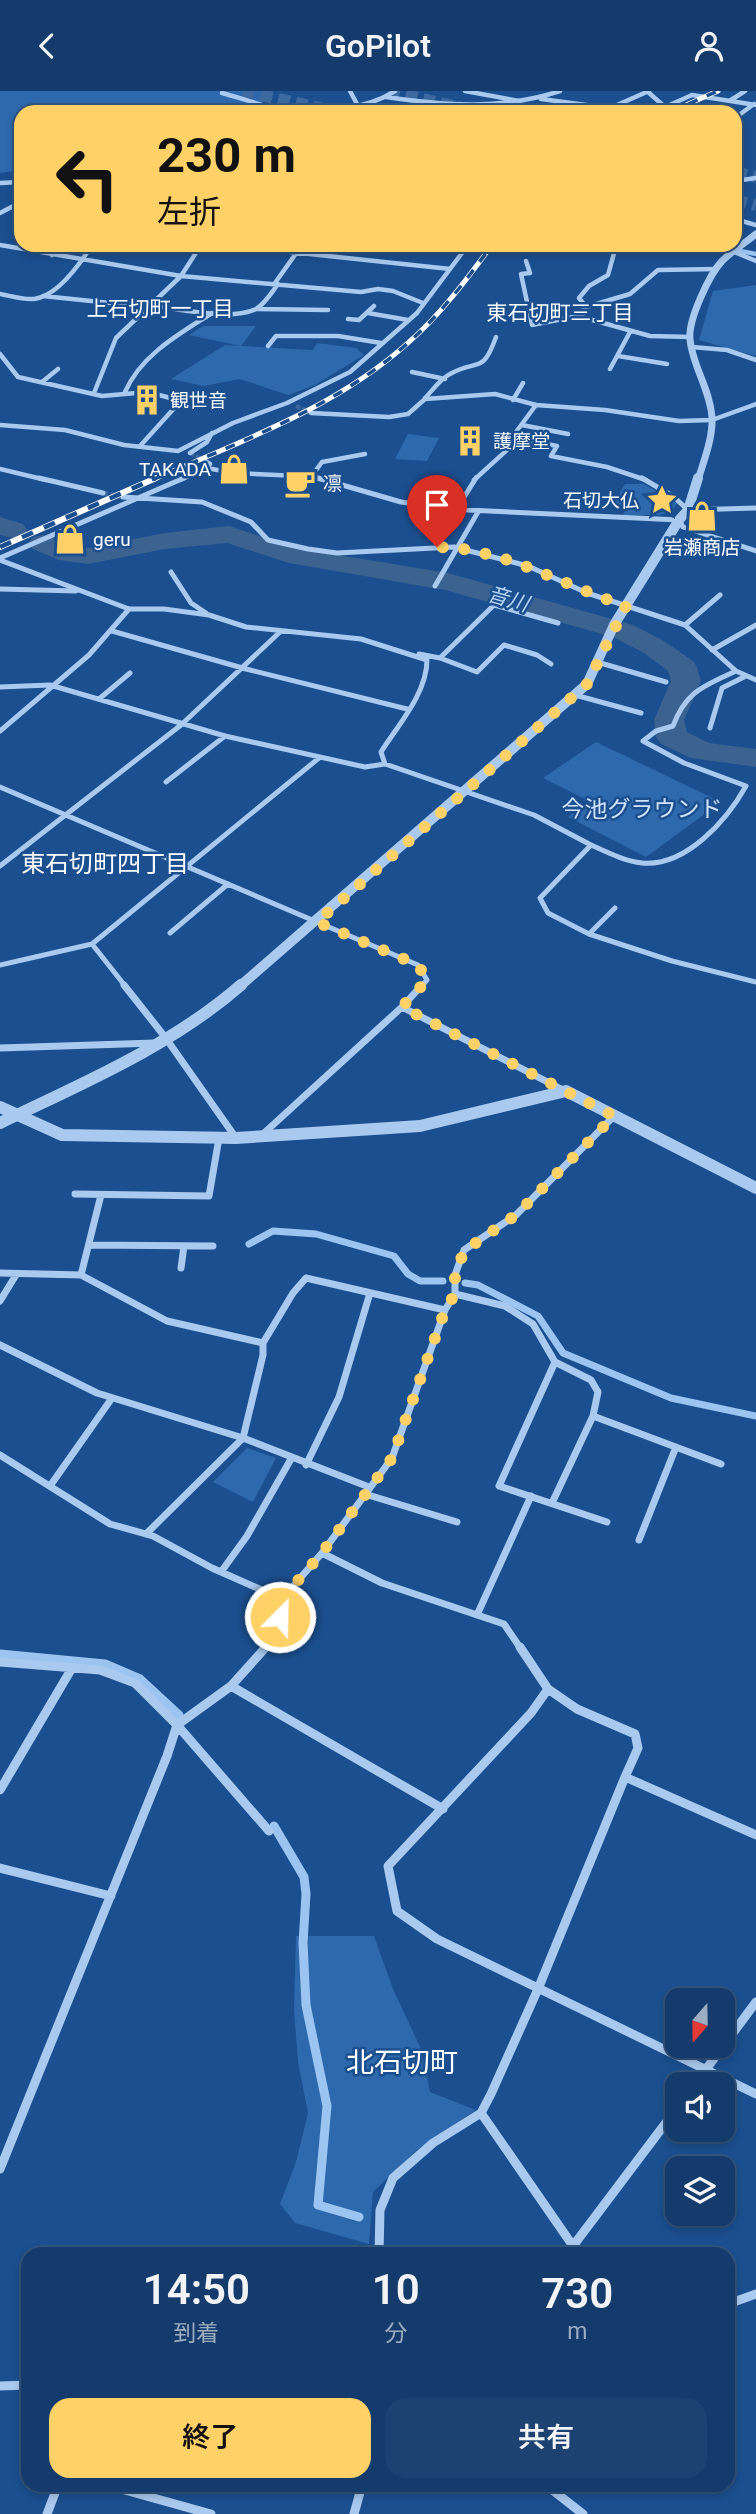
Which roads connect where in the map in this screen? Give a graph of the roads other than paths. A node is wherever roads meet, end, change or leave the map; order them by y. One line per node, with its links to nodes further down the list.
1 (350, 91): 12 (street)
2 (395, 91): 8 (street)
3 (464, 91): 11 (street)
4 (560, 91): 9 (street)
5 (648, 91): 18 (street); 19 (street)
6 (746, 91): 10 (street)
7 (222, 93): 14 (street)
8 (386, 97): 12 (street); 15 (street)
9 (540, 99): 11 (street); 17 (street)
10 (731, 100): 13 (street); 20 (street)
11 (526, 103): 16 (street)
12 (357, 104)
13 (755, 104)
14 (270, 105)
15 (458, 105)
16 (501, 105)
17 (586, 105)
18 (616, 105)
19 (663, 105)
20 (670, 105)
21 (756, 234): 22 (street)
22 (746, 241): 23 (street); 24 (street)
23 (756, 243)
24 (742, 244)
25 (36, 252): 34 (street)
26 (55, 252): 34 (street)
27 (88, 252): 35 (street)
28 (196, 252): 40 (street)
29 (297, 252): 38 (street); 41 (street)
30 (463, 252): 38 (street)
31 (615, 252): 47 (street)
32 (731, 252): 39 (street)
33 (734, 252): 37 (street)
34 (52, 255): 35 (street)
35 (84, 261): 40 (street); 43 (street)
36 (526, 261): 52 (street)
37 (756, 261)
38 (450, 269): 44 (street)
39 (717, 269): 47 (street); 59 (street)
40 (181, 276): 41 (street); 45 (street)
41 (276, 283): 44 (street); 48 (street)
42 (0, 294): 43 (street)
43 (43, 296): 45 (street)
44 (424, 303): 54 (street)
45 (150, 306): 50 (street); 74 (street)
46 (374, 306): 51 (street)
47 (586, 307): 52 (street)
48 (257, 309): 49 (street); 50 (street)
49 (328, 310)
50 (213, 312): 73 (street)
51 (368, 313): 53 (street); 54 (street)
52 (578, 316): 56 (street)
53 (348, 319)
54 (408, 320): 60 (street)
55 (282, 328): 57 (street)
56 (630, 332): 59 (street); 64 (street)
57 (276, 336): 60 (street); 61 (street)
58 (496, 337): 70 (street)
59 (691, 337): 62 (street)
60 (381, 343): 77 (street)
61 (268, 347)
62 (692, 347): 65 (street); 82 (street)
63 (0, 354): 71 (street)
64 (618, 356): 66 (street); 68 (street)
65 (756, 360)
66 (667, 364)
67 (58, 369): 71 (street)
68 (610, 369)
69 (412, 372): 70 (street)
70 (444, 379): 75 (street)
71 (42, 381): 74 (street)
72 (523, 383): 76 (street)
73 (125, 392): 74 (street); 88 (street)
74 (94, 393)
75 (425, 399): 76 (street); 81 (street)
76 (513, 400): 79 (street)
77 (287, 403): 80 (street); 85 (street)
78 (756, 404): 82 (street)
79 (536, 405): 82 (street); 84 (street)
80 (296, 406)
81 (311, 413)
82 (712, 420): 100 (street)
83 (0, 425): 88 (street)
84 (522, 425): 86 (street); 87 (street)
85 (212, 432): 88 (street); 89 (street)
86 (568, 434)
87 (519, 439): 99 (street); 100 (street)
88 (141, 446)
89 (190, 453)
90 (365, 454): 94 (street)
91 (205, 461): 92 (street)
92 (207, 468): 94 (street); 97 (street)
93 (0, 469): 95 (street)
94 (311, 477): 99 (street)
95 (103, 493)
96 (123, 497): 97 (street)
97 (136, 498): 103 (street); 105 (street)
98 (756, 508): 100 (street)
99 (456, 510): 101 (street)
100 (688, 510): 102 (street)
101 (478, 512): 102 (street); 103 (street)
102 (679, 520): 104 (street); 111 (street)
103 (458, 548): 107 (street); 111 (street)
104 (756, 551)
105 (0, 559): 109 (street)
106 (171, 572): 113 (street)
107 (435, 586)
108 (0, 589): 109 (street)
109 (87, 591): 112 (street)
110 (720, 595): 115 (street)
111 (626, 606): 115 (street); 122 (street)
112 (129, 609): 113 (street); 117 (street)
113 (209, 615): 118 (street)
114 (558, 623): 121 (street)
115 (685, 625): 119 (street)
116 (756, 625): 119 (street)
117 (112, 631): 124 (street); 130 (street)
118 (281, 631): 120 (street); 124 (street)
119 (712, 650): 125 (street)
120 (417, 656): 121 (street); 134 (street)
121 (440, 658): 123 (street)
122 (597, 662): 129 (street); 132 (street)
123 (551, 664)
124 (246, 669): 134 (street); 136 (street)
125 (736, 671): 127 (street); 146 (street)
126 (130, 673): 133 (street)
127 (746, 676): 128 (street); 137 (street)
128 (756, 680)
129 (666, 682)
130 (50, 685): 131 (street); 133 (street); 138 (street)
131 (0, 687)
132 (575, 695): 135 (street); 144 (street)
133 (99, 699): 136 (street)
134 (407, 709): 141 (street)
135 (641, 713)
136 (185, 723): 139 (street); 145 (street)
137 (710, 728)
138 (0, 731)
139 (225, 736): 140 (street); 142 (street)
140 (319, 758): 141 (street); 148 (street)
141 (385, 764): 144 (street)
142 (166, 782)
143 (0, 787): 145 (street)
144 (465, 791): 146 (street); 151 (street)
145 (65, 815): 147 (street); 148 (street)
146 (591, 845): 153 (street)
147 (0, 866)
148 (185, 866): 149 (street); 154 (street)
149 (229, 884): 151 (street); 152 (street)
150 (615, 908): 153 (street)
151 (317, 922): 157 (street); 158 (street)
152 (170, 933)
153 (589, 934): 156 (street)
154 (92, 944): 155 (street); 158 (street)
155 (0, 965)
156 (756, 982)
157 (402, 1007): 160 (street); 165 (street)
158 (160, 1040): 159 (street); 162 (street); 167 (street)
159 (0, 1048)
160 (566, 1091): 163 (street); 165 (street)
161 (0, 1107): 162 (street)
162 (14, 1115): 164 (street); 166 (street)
163 (614, 1116): 168 (street); 179 (street)
164 (0, 1123)
165 (260, 1137): 167 (street)
166 (219, 1138): 167 (street); 170 (street)
167 (236, 1138)
168 (756, 1188)
169 (75, 1194): 170 (street)
170 (101, 1195): 171 (street)
171 (89, 1245): 172 (street); 177 (street)
172 (184, 1246): 173 (street); 174 (street)
173 (213, 1246)
174 (181, 1268)
175 (0, 1273): 176 (street)
176 (16, 1275): 177 (street); 180 (street)
177 (81, 1276): 182 (street)
178 (370, 1293): 181 (street); 182 (street); 192 (street)
179 (455, 1294): 181 (street); 184 (street)
180 (0, 1301)
181 (445, 1310): 194 (street)
182 (262, 1343): 187 (street)
183 (0, 1345): 185 (street)
184 (555, 1362): 186 (street); 195 (street)
185 (112, 1398): 187 (street); 193 (street)
186 (593, 1416): 188 (street); 196 (street)
187 (243, 1438): 190 (street); 199 (street)
188 (676, 1447): 191 (street); 200 (street)
189 (0, 1454): 193 (street)
190 (291, 1459): 192 (street); 202 (street)
191 (721, 1464)
192 (306, 1465): 194 (street)
193 (50, 1486): 199 (street)
194 (367, 1490): 197 (street); 201 (street)
195 (531, 1496): 196 (street); 204 (street)
196 (552, 1503): 198 (street)
197 (457, 1522)
198 (607, 1522)
199 (146, 1534): 202 (street)
200 (639, 1539)
201 (322, 1553): 203 (street); 204 (street)
202 (220, 1572): 203 (street)
203 (282, 1599): 207 (street)
204 (477, 1615): 208 (street)
205 (0, 1663): 206 (street)
206 (72, 1668): 209 (street); 211 (street)
207 (231, 1686): 209 (street); 212 (street)
208 (548, 1689): 210 (street); 212 (street)
209 (177, 1725): 213 (street); 216 (street)
210 (625, 1777): 214 (street); 217 (street)
211 (0, 1790)
212 (443, 1809): 217 (street)
213 (269, 1831)
214 (756, 1835)
215 (0, 1868): 216 (street)
216 (111, 1896): 224 (street)
217 (538, 1989): 219 (street); 222 (street)
218 (756, 2002): 219 (street)
219 (707, 2068): 220 (street); 221 (street)
220 (704, 2072)
221 (756, 2094)
222 (481, 2113): 225 (street); 226 (street)
223 (665, 2124): 225 (street)
224 (0, 2169)
225 (573, 2246)
226 (379, 2247)
227 (756, 2294): 228 (street)
228 (735, 2302)
229 (21, 2385): 230 (street)
230 (0, 2386)
231 (55, 2492): 235 (street)
232 (132, 2492): 236 (street)
233 (360, 2492): 237 (street)
234 (555, 2492): 238 (street)
235 (47, 2514)
236 (211, 2514)
237 (354, 2514)
238 (583, 2514)

